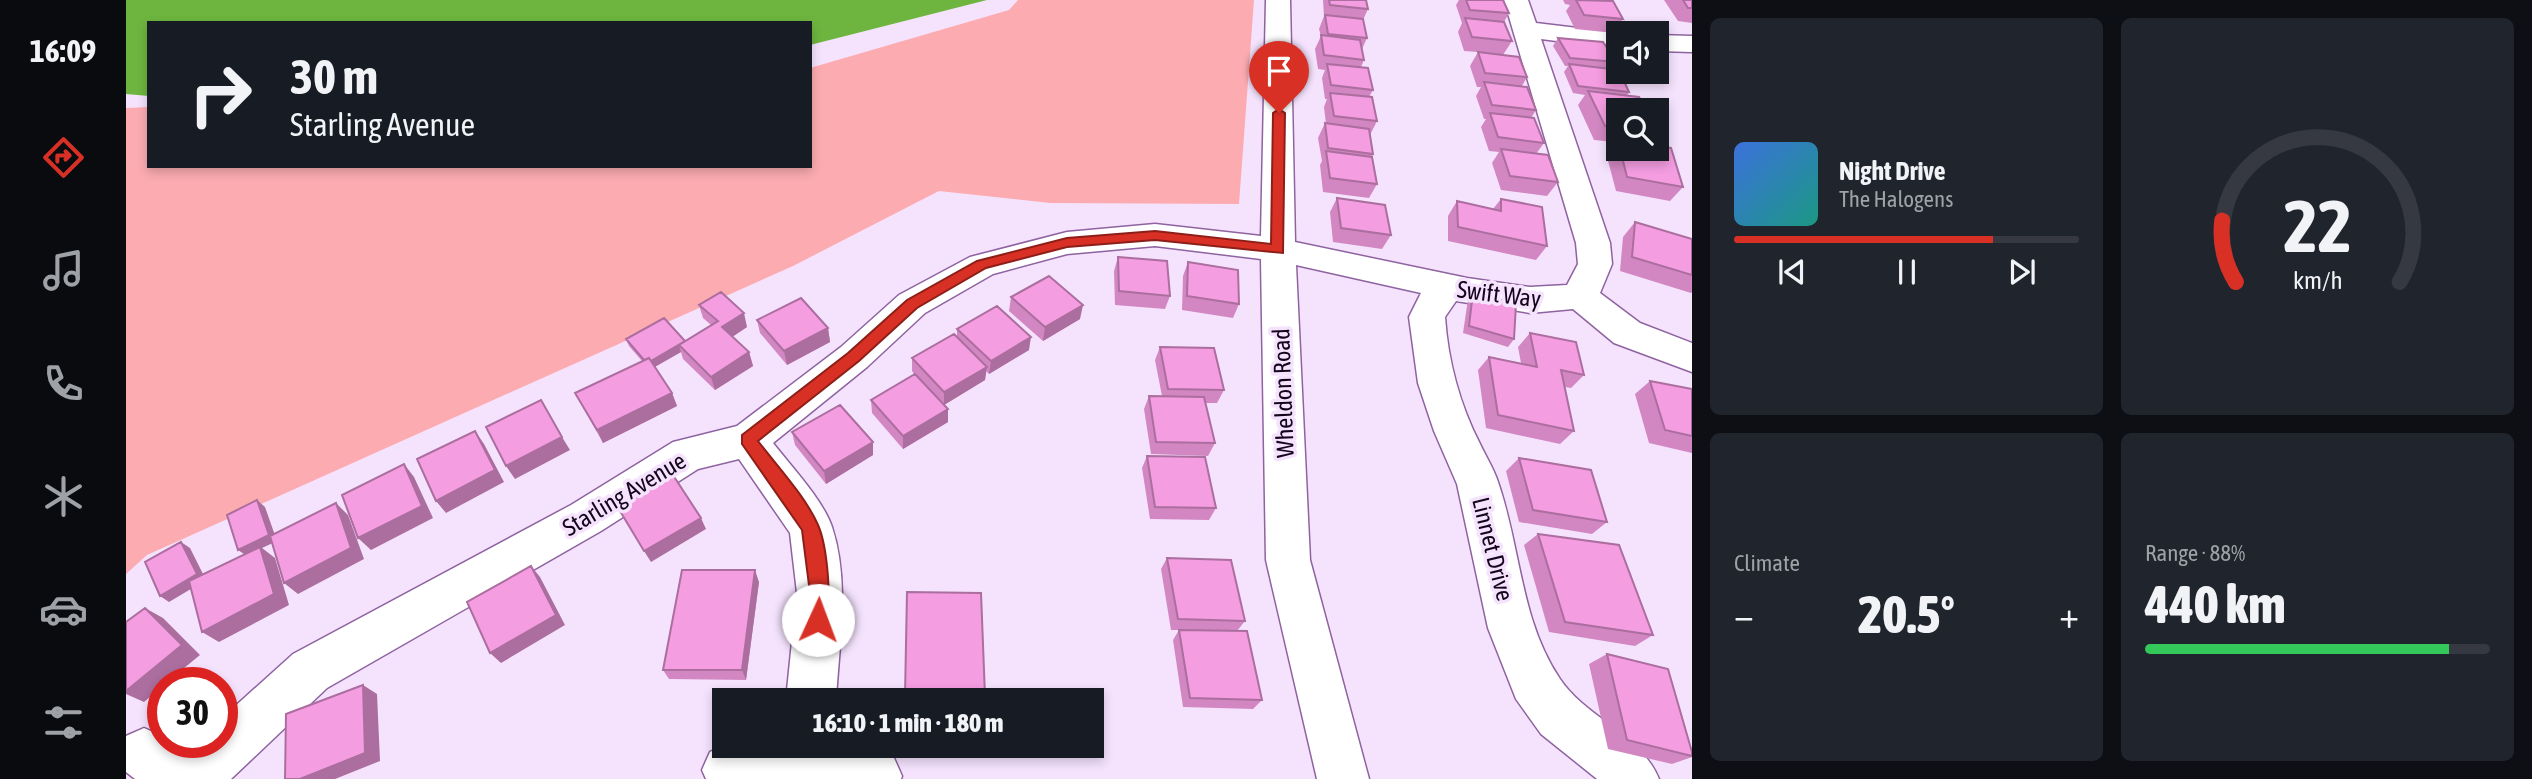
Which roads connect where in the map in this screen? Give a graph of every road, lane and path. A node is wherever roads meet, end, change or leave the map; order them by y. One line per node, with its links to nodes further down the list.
1 (1278, 0): 7 (street, Wheldon Road)
2 (1516, 0): 3 (street)
3 (1523, 29): 4 (street); 9 (street)
4 (1606, 39)
5 (1669, 43): 6 (street)
6 (1692, 44)
7 (1278, 250): 8 (street, Swift Way); 11 (street, Starling Avenue); 17 (street, Wheldon Road)
8 (1448, 288): 9 (street, Swift Way); 18 (street, Linnet Drive)
9 (1579, 295): 10 (street)
10 (1692, 358)
11 (748, 440): 12 (street); 16 (street, Starling Avenue)
12 (812, 688)
13 (807, 759): 14 (street); 15 (street)
14 (728, 770)
15 (876, 776)
16 (193, 779)
17 (1343, 779)
18 (1633, 779)

